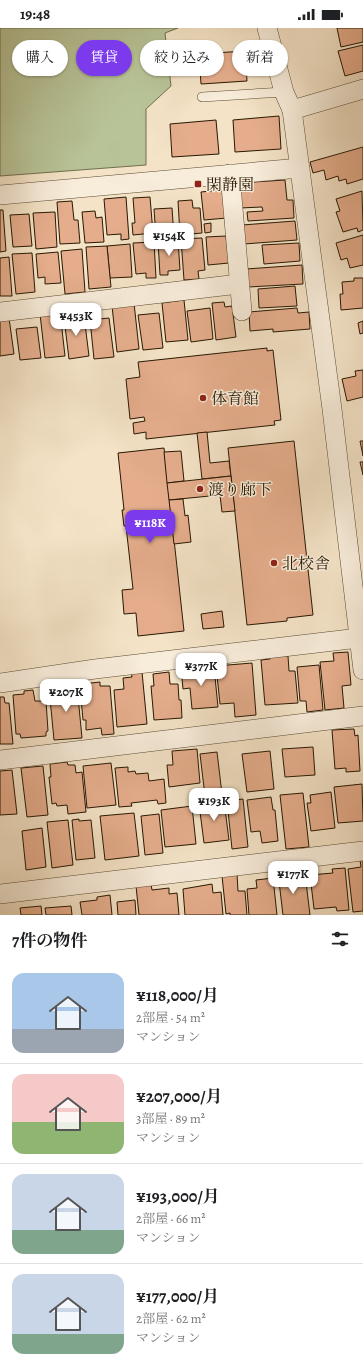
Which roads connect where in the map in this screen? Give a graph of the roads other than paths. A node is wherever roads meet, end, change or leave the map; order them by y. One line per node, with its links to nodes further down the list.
1 (267, 28): 3 (street)
2 (363, 89): 5 (street)
3 (284, 92): 4 (lane); 5 (street)
4 (202, 97)
5 (292, 110): 6 (street)
6 (300, 168): 7 (street); 12 (street)
7 (230, 174): 8 (street); 9 (street)
8 (0, 195)
9 (239, 284): 10 (street); 11 (street)
10 (242, 311)
11 (0, 312)
12 (359, 638): 13 (street); 14 (street)
13 (363, 670)
14 (0, 683)
15 (363, 716): 16 (street)
16 (0, 760)
17 (363, 851): 18 (street)
18 (0, 894)

